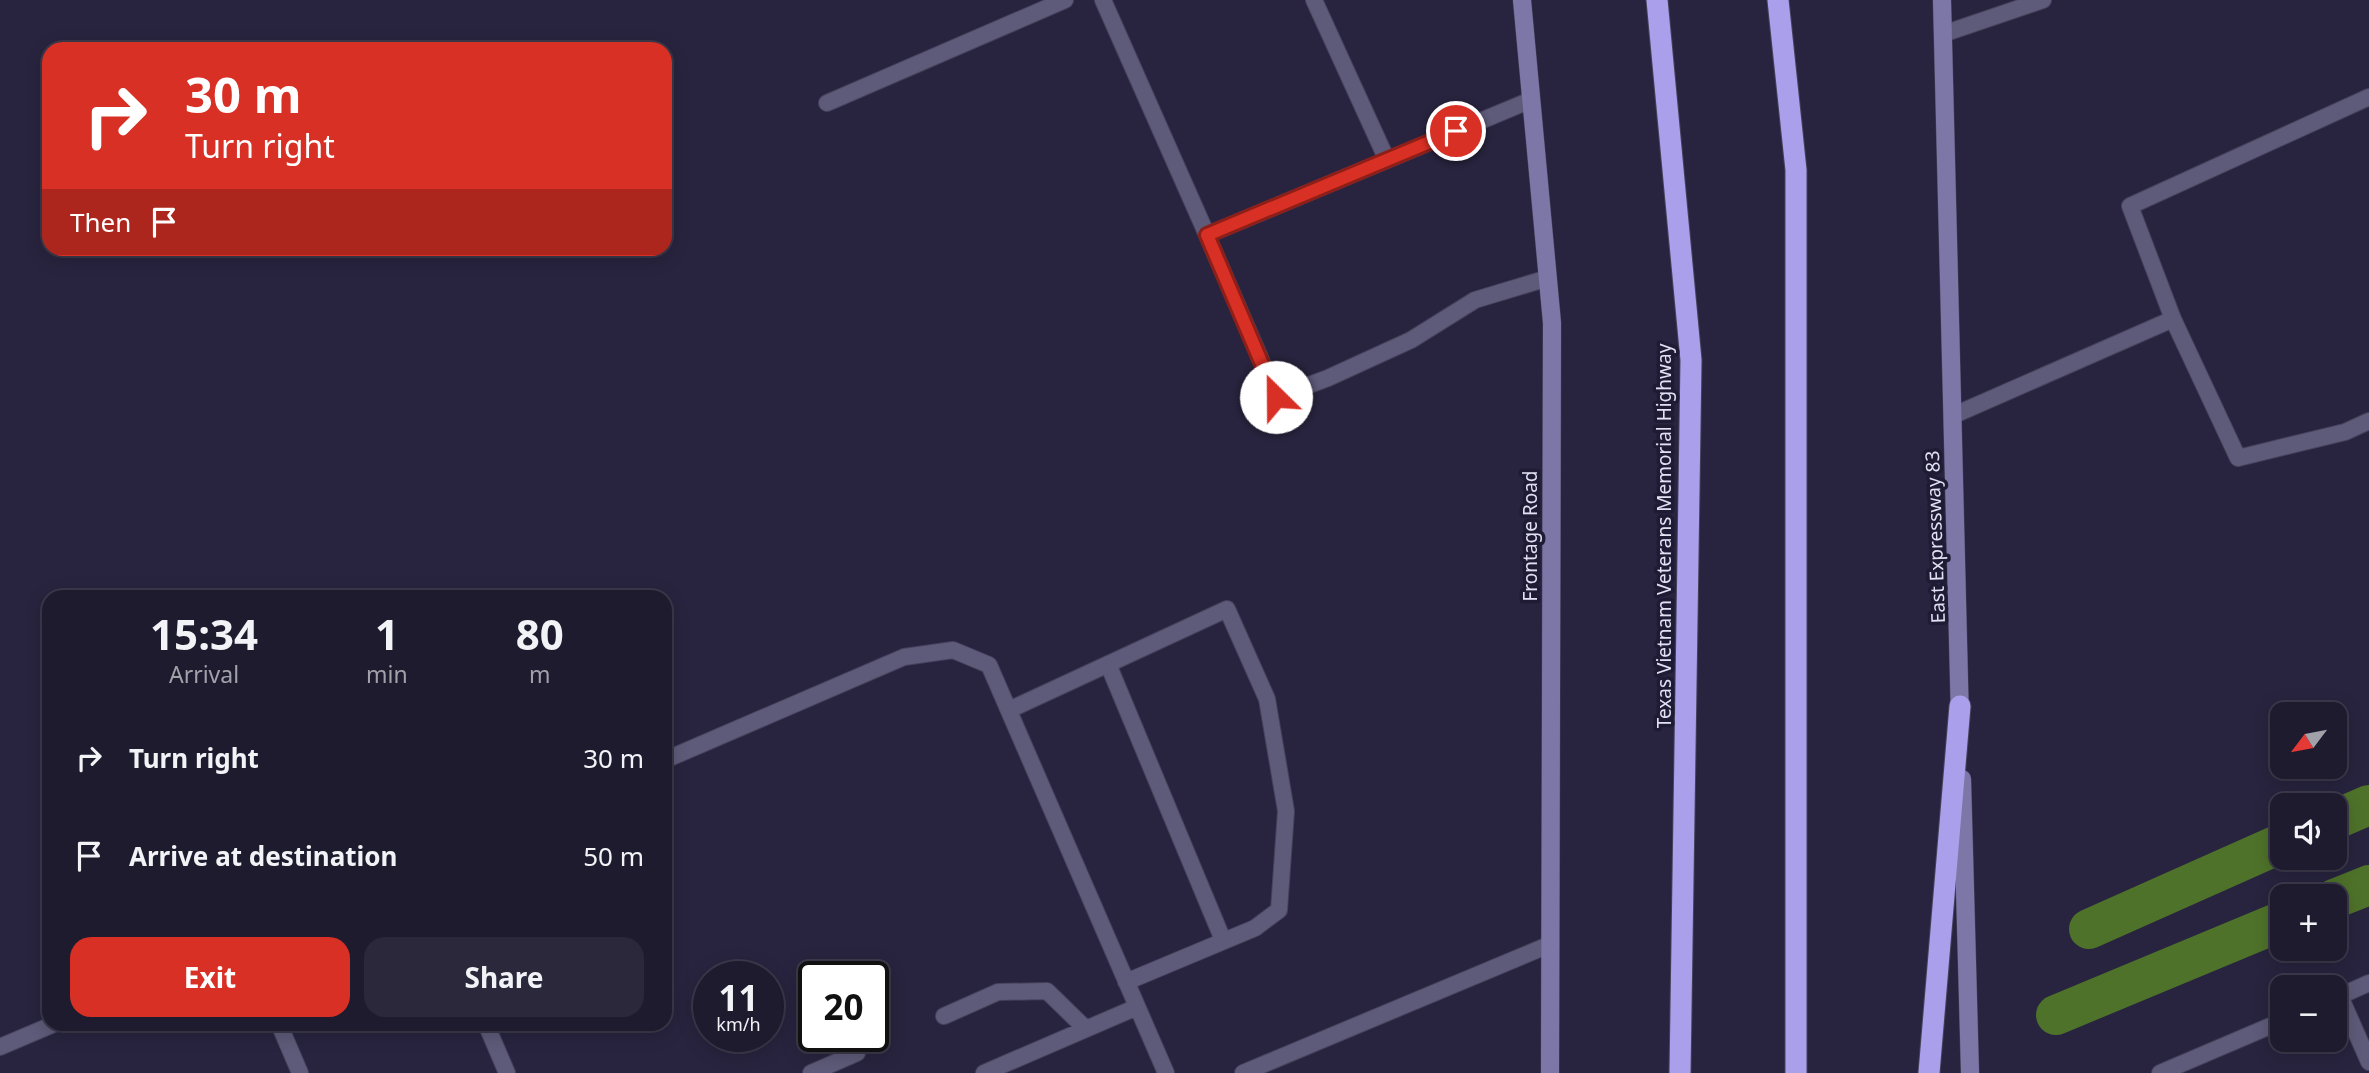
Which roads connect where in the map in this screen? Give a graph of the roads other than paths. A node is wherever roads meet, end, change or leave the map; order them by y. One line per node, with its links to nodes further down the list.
1 (1065, 0): 12 (lane)
2 (1103, 0): 14 (lane)
3 (1314, 0): 13 (lane)
4 (1522, 0): 11 (main road, Frontage Road)
5 (1657, 0): 46 (highway, Texas Vietnam Veterans Memorial Highway)
6 (1779, 0): 47 (highway)
7 (1942, 0): 9 (main road, East Expressway 83)
8 (2043, 0): 9 (lane)
9 (1943, 34): 17 (main road, East Expressway 83)
10 (2369, 97): 16 (lane)
11 (1531, 100): 13 (lane); 15 (main road, Frontage Road)
12 (827, 103)
13 (1387, 160): 14 (lane)
14 (1207, 235): 15 (lane)
15 (1548, 278): 24 (main road, Frontage Road)
16 (2173, 319): 17 (lane); 18 (lane)
17 (1952, 416): 20 (main road, East Expressway 83)
18 (2369, 421)
19 (1108, 664): 21 (lane); 23 (lane); 23 (lane)
20 (1960, 706): 48 (highway); 49 (main road, East Expressway 83)
21 (1009, 710): 22 (lane); 25 (lane)
22 (672, 757)
23 (1223, 940): 25 (lane)
24 (1551, 944): 44 (lane); 45 (main road, Frontage Road)
25 (1126, 982): 28 (lane)
26 (2369, 984): 27 (lane)
27 (2347, 993)
28 (1138, 1007): 33 (lane); 43 (lane)
29 (944, 1016): 33 (lane)
30 (2347, 1017): 38 (lane)
31 (2270, 1026): 50 (lane)
32 (42, 1029): 36 (lane)
33 (1086, 1029): 42 (lane)
34 (282, 1031): 39 (lane)
35 (489, 1031): 40 (lane)
36 (0, 1047)
37 (857, 1053): 41 (lane)
38 (2369, 1062)
39 (300, 1073)
40 (507, 1073)
41 (811, 1073)
42 (984, 1073)
43 (1166, 1073)
44 (1242, 1073)
45 (1550, 1073)
46 (1681, 1073)
47 (1796, 1073)
48 (1929, 1073)
49 (1970, 1073)
50 (2160, 1073)

